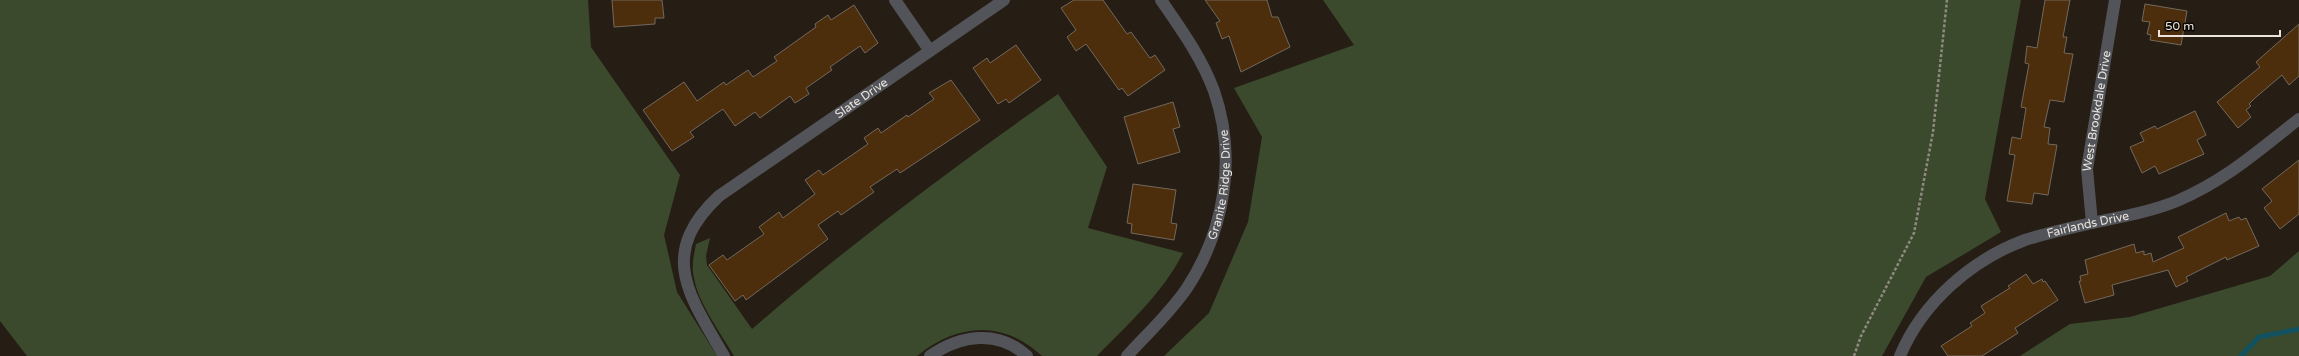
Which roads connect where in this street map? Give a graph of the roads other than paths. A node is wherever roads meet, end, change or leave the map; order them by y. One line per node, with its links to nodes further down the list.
1 (895, 0): 5 (street)
2 (1004, 0): 5 (street, Slate Drive)
3 (1161, 0): 11 (street, Granite Ridge Drive)
4 (2115, 0): 7 (street, West Brookdale Drive)
5 (930, 51): 8 (street, Slate Drive)
6 (2299, 119): 7 (street, Fairlands Drive)
7 (2092, 223): 12 (street, Fairlands Drive)
8 (724, 356)
9 (930, 356): 10 (street)
10 (1027, 356)
11 (1127, 356)
12 (1900, 356)

